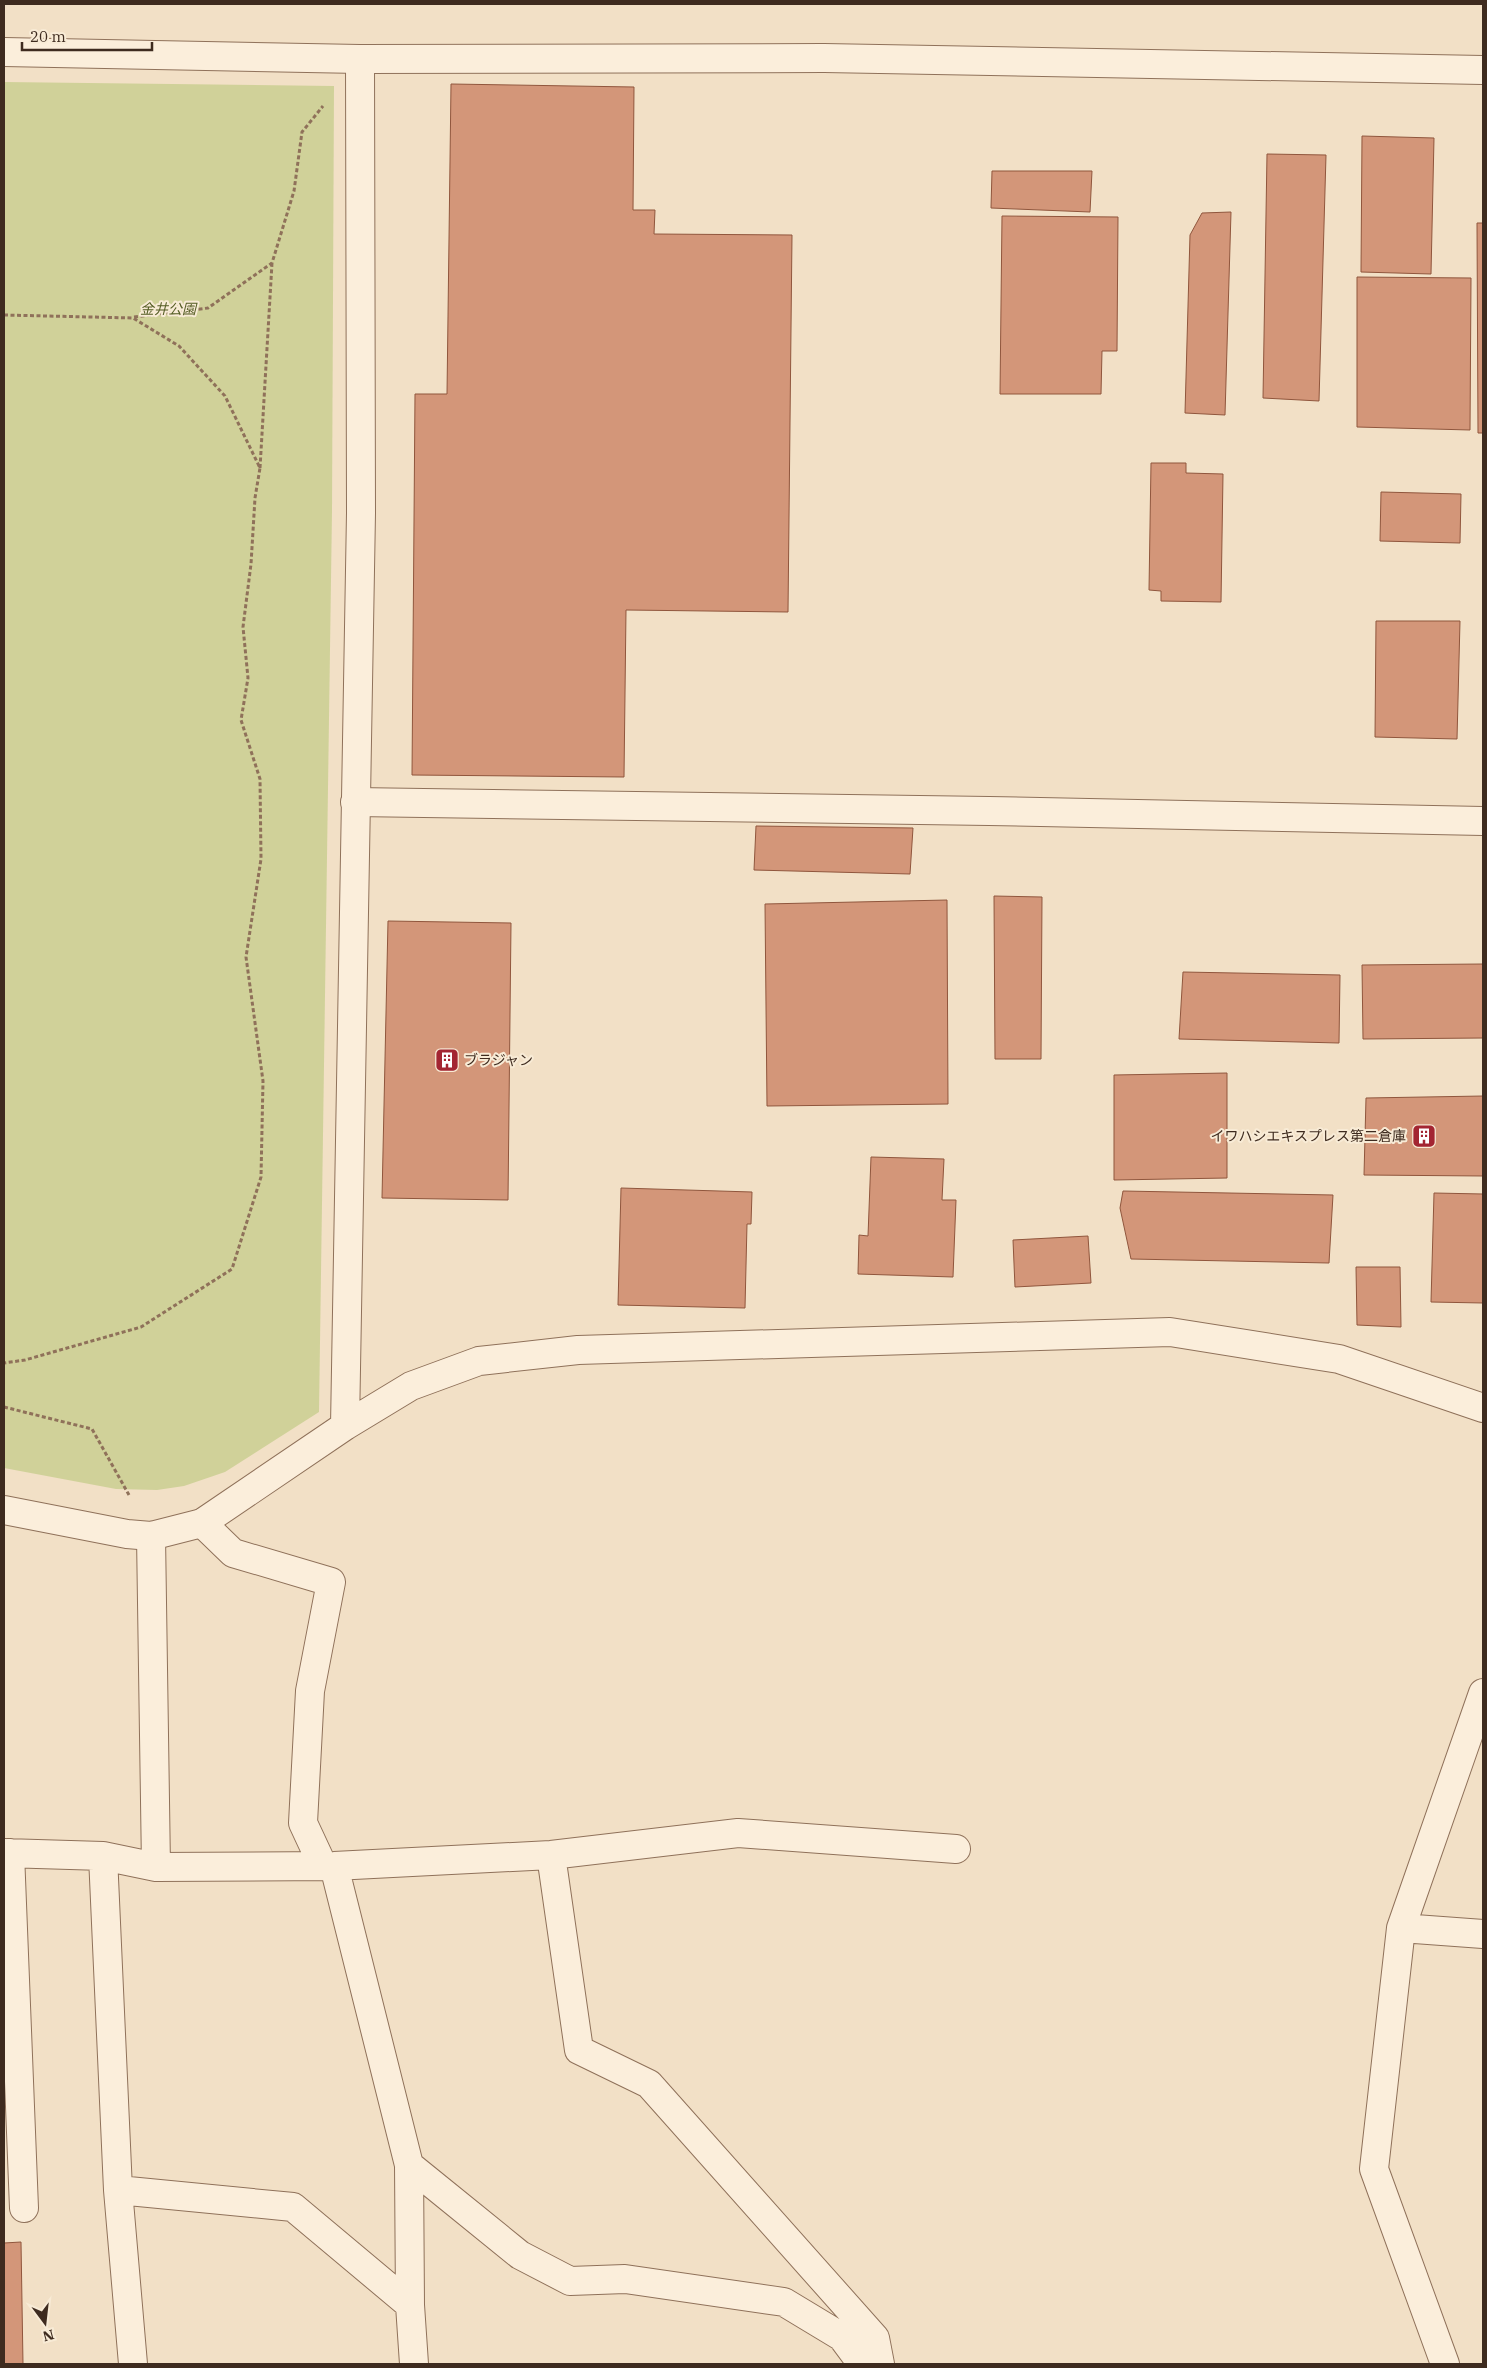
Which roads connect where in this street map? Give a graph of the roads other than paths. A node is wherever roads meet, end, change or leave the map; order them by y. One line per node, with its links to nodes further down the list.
1 (4, 52): 2 (street)
2 (360, 59): 3 (street); 4 (street)
3 (1483, 70)
4 (355, 802): 5 (street); 7 (street)
5 (1483, 822)
6 (1483, 1408): 7 (street)
7 (344, 1426): 9 (street)
8 (4, 1510): 10 (street)
9 (202, 1523): 10 (street); 16 (street)
10 (151, 1536): 17 (street)
11 (1483, 1693): 18 (street)
12 (956, 1849): 14 (street)
13 (7, 1853): 15 (street); 22 (street)
14 (551, 1854): 16 (street); 27 (street)
15 (103, 1856): 17 (street); 21 (street)
16 (328, 1866): 17 (street); 20 (street)
17 (156, 1867)
18 (1401, 1928): 19 (street); 28 (street)
19 (1483, 1934)
20 (409, 2165): 23 (street); 26 (street)
21 (118, 2190): 23 (street); 24 (street)
22 (24, 2208)
23 (410, 2305): 25 (street)
24 (134, 2364)
25 (414, 2364)
26 (862, 2364)
27 (880, 2364)
28 (1445, 2364)

